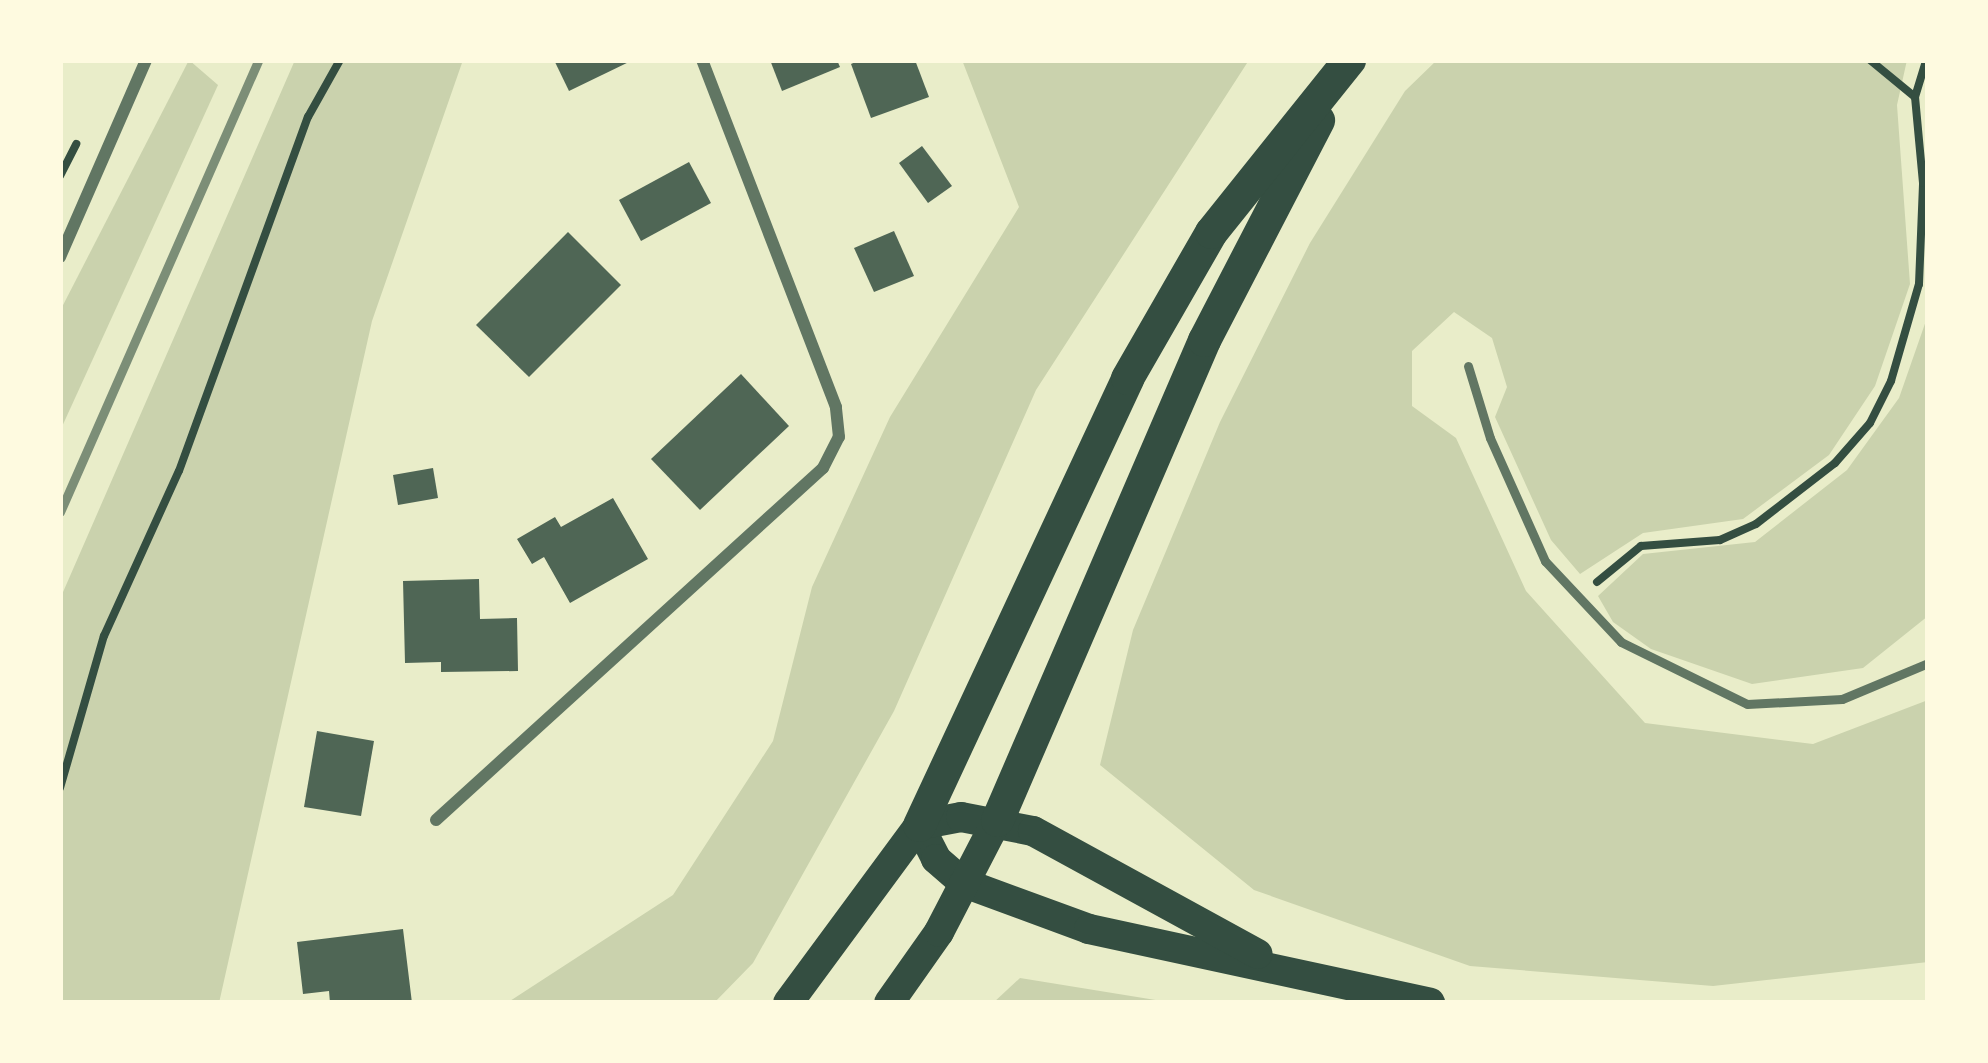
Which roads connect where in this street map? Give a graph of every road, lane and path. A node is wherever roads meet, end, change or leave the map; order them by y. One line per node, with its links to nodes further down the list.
1 (146, 60): 8 (street)
2 (340, 60): 12 (path)
3 (702, 60): 13 (street)
4 (1350, 60): 14 (highway); 15 (highway)
5 (1870, 60): 7 (path)
6 (1926, 60): 7 (path)
7 (1916, 97): 10 (path)
8 (60, 257)
9 (1468, 366): 10 (lane)
10 (1578, 600): 11 (lane)
11 (1928, 663)
12 (60, 788)
13 (436, 820)
14 (997, 820): 15 (main road); 16 (main road); 17 (main road)
15 (919, 825): 16 (main road); 20 (main road)
16 (964, 883): 17 (main road); 21 (main road)
17 (1284, 968): 18 (main road)
18 (1375, 998): 19 (main road)
19 (1424, 1002)
20 (788, 1003)
21 (889, 1003)

